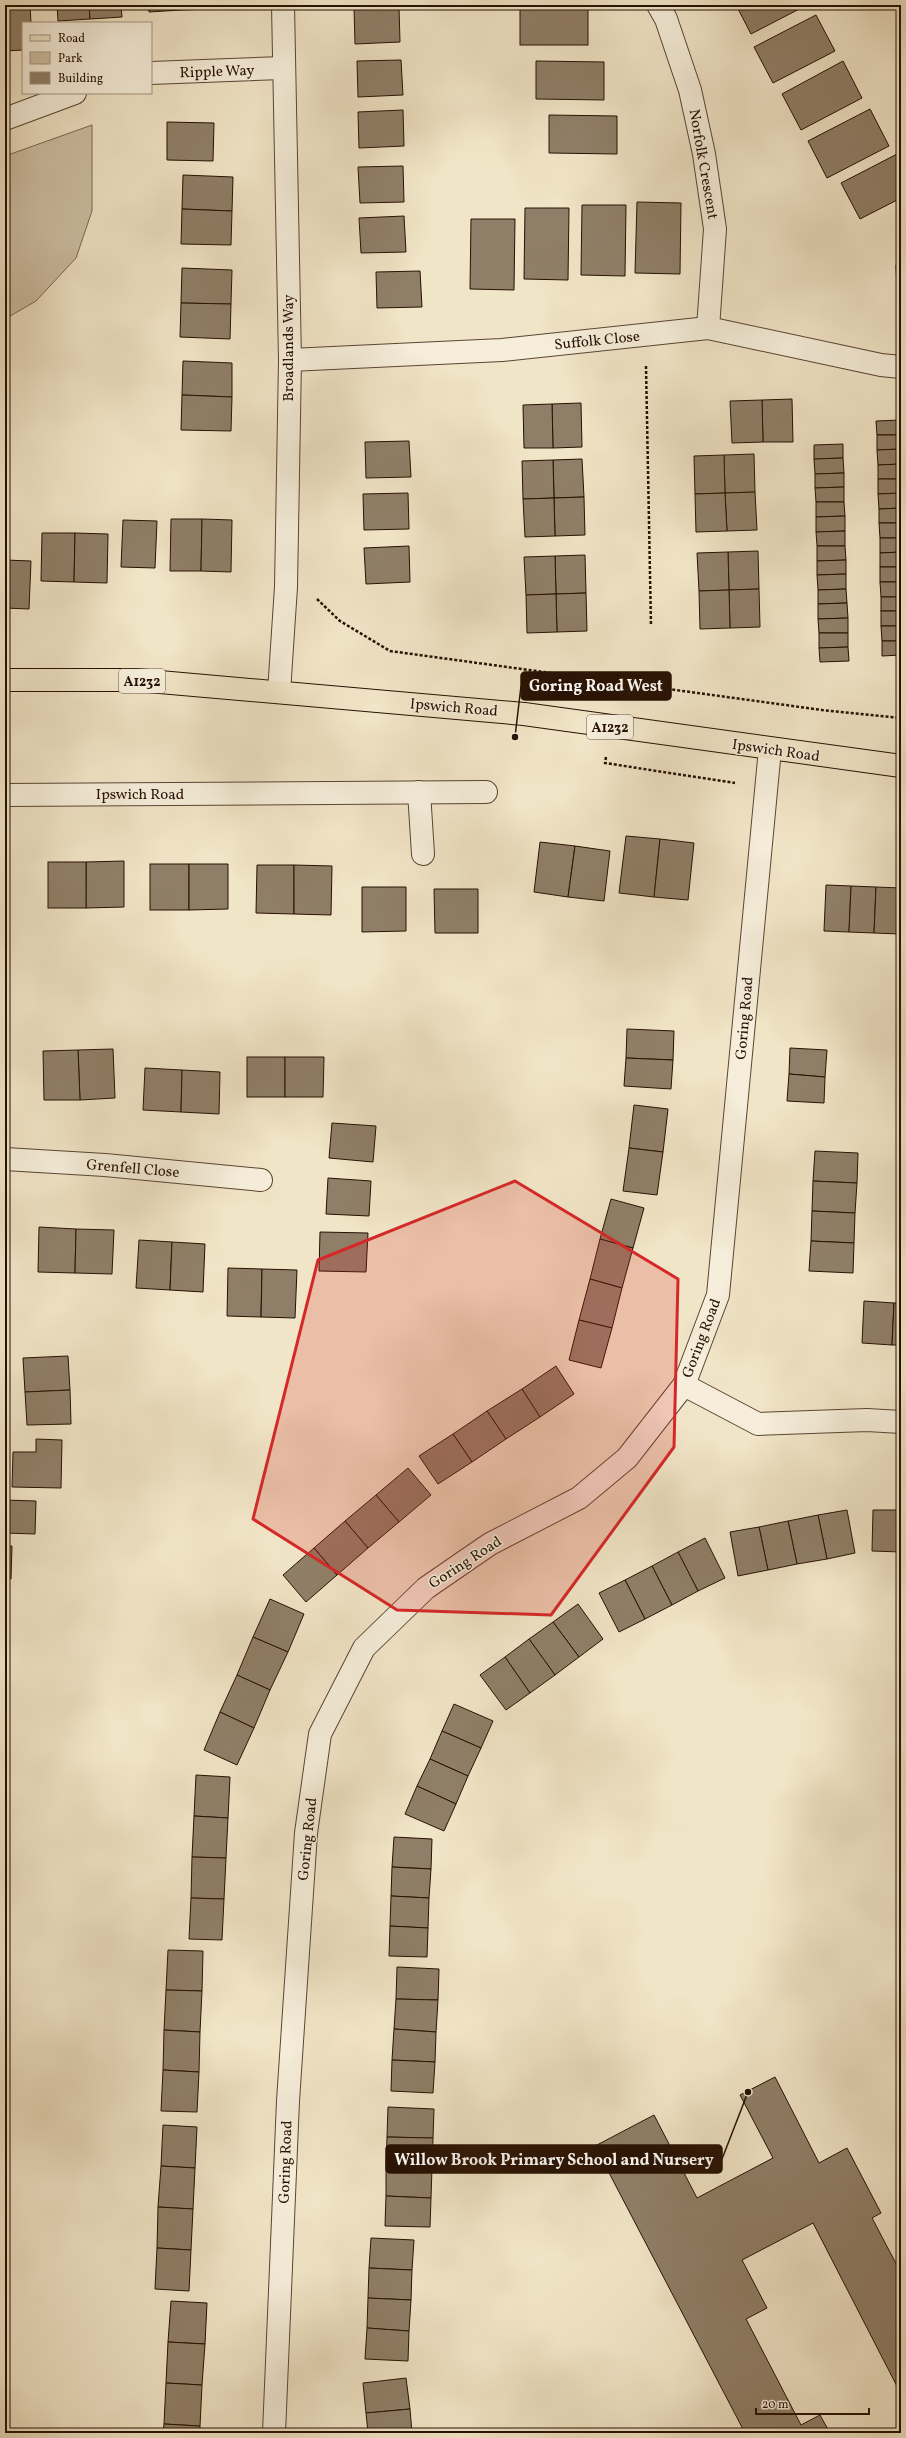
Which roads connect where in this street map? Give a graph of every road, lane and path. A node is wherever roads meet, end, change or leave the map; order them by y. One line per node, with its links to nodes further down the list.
1 (283, 5): 3 (street, Broadlands Way)
2 (658, 5): 7 (street, Norfolk Crescent)
3 (282, 68): 4 (street, Ripple Way); 9 (street, Broadlands Way)
4 (152, 73)
5 (72, 94): 6 (street)
6 (5, 119)
7 (708, 328): 8 (street, Suffolk Close); 10 (street, Suffolk Close)
8 (646, 335): 9 (street, Suffolk Close); 12 (path)
9 (290, 360): 11 (street, Broadlands Way)
10 (901, 367)
11 (286, 587): 14 (street, Broadlands Way); 15 (path)
12 (651, 626)
13 (5, 680): 14 (main road, Ipswich Road / A1232)
14 (279, 692): 16 (main road, Ipswich Road / A1232)
15 (901, 718)
16 (770, 749): 17 (main road, Ipswich Road / A1232); 24 (street, Goring Road)
17 (901, 766)
18 (420, 792): 19 (street, Ipswich Road); 20 (street, Ipswich Road); 21 (street)
19 (486, 792)
20 (5, 795)
21 (423, 854)
22 (5, 1159): 23 (street, Grenfell Close)
23 (260, 1180)
24 (684, 1385): 25 (street); 26 (street, Goring Road)
25 (901, 1422)
26 (274, 2433)

